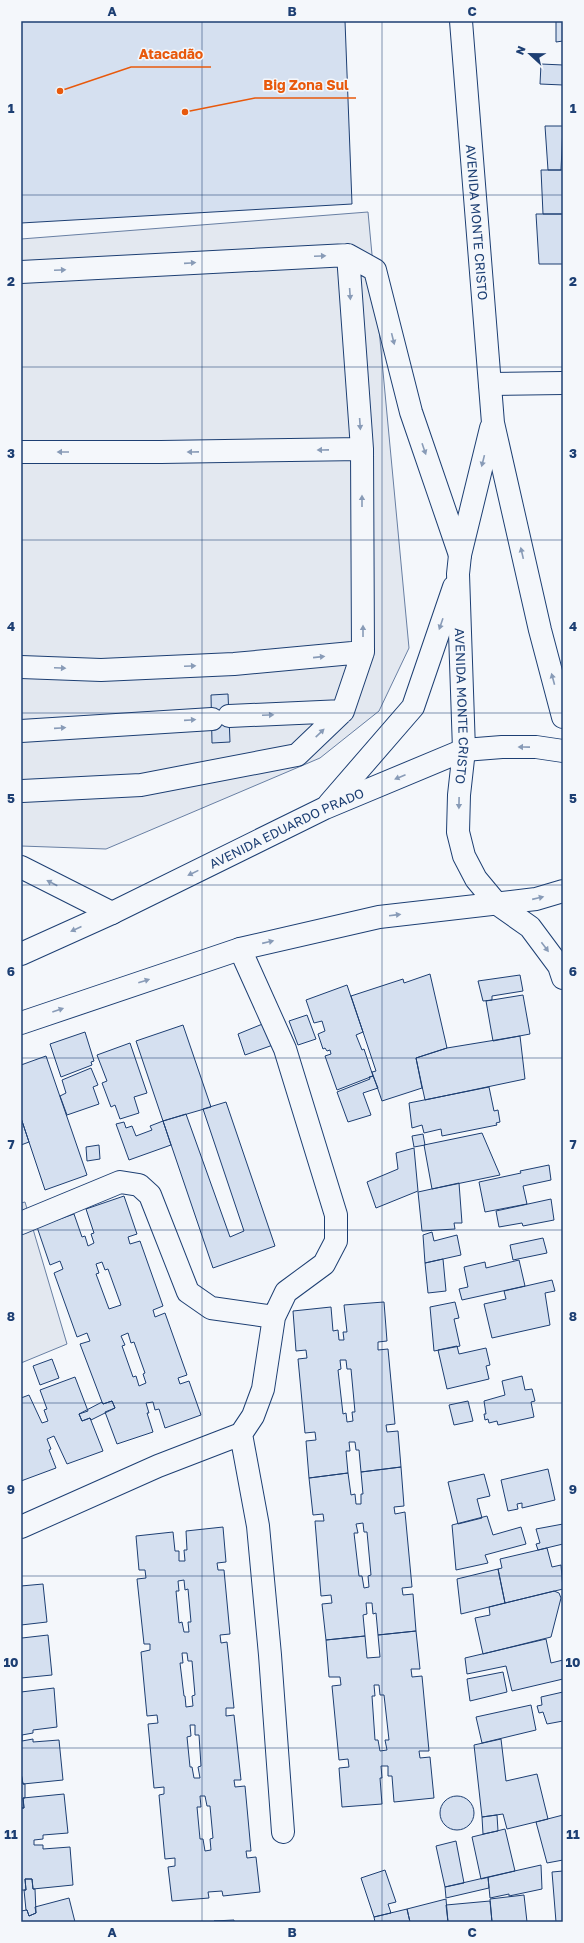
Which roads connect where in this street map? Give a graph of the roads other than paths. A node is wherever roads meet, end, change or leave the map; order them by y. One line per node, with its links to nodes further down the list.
1 (461, 21): 5 (main road, AVENIDA MONTE CRISTO)
2 (348, 255): 3 (main road, one-way to 2); 7 (main road, one-way to 7); 9 (main road, one-way to 9)
3 (21, 272)
4 (563, 383): 5 (main road)
5 (490, 384): 6 (main road, AVENIDA MONTE CRISTO)
6 (493, 423): 9 (main road, AVENIDA MONTE CRISTO, one-way to 9); 14 (main road, AVENIDA MONTE CRISTO, one-way to 6)
7 (362, 449): 8 (main road, one-way to 8); 10 (main road, one-way to 7)
8 (21, 452)
9 (459, 565): 16 (main road, AVENIDA MONTE CRISTO); 20 (main road, one-way to 20)
10 (363, 652): 11 (main road, one-way to 10); 12 (main road)
11 (21, 667)
12 (343, 711): 13 (main road); 18 (main road, one-way to 12)
13 (302, 714): 15 (main road, one-way to 13); 18 (main road)
14 (563, 717)
15 (21, 731)
16 (464, 750): 17 (main road, AVENIDA EDUARDO PRADO, one-way to 16); 20 (main road, AVENIDA EDUARDO PRADO, one-way to 20); 23 (main road, AVENIDA MONTE CRISTO, one-way to 23)
17 (563, 751)
18 (297, 755): 19 (main road)
19 (22, 790)
20 (326, 808): 24 (main road, AVENIDA EDUARDO PRADO, one-way to 24)
21 (21, 867): 24 (main road, one-way to 21)
22 (563, 891): 23 (main road, one-way to 22)
23 (496, 903): 25 (main road, one-way to 23); 27 (main road, AVENIDA MONTE CRISTO, one-way to 27)
24 (112, 913): 26 (main road, AVENIDA EDUARDO PRADO, one-way to 26)
25 (240, 949): 28 (main road, one-way to 25); 30 (main road)
26 (21, 954)
27 (563, 978)
28 (21, 1023)
29 (21, 1223): 30 (main road)
30 (274, 1317): 31 (main road)
31 (241, 1434): 32 (main road); 33 (main road)
32 (21, 1527)
33 (283, 1832)

